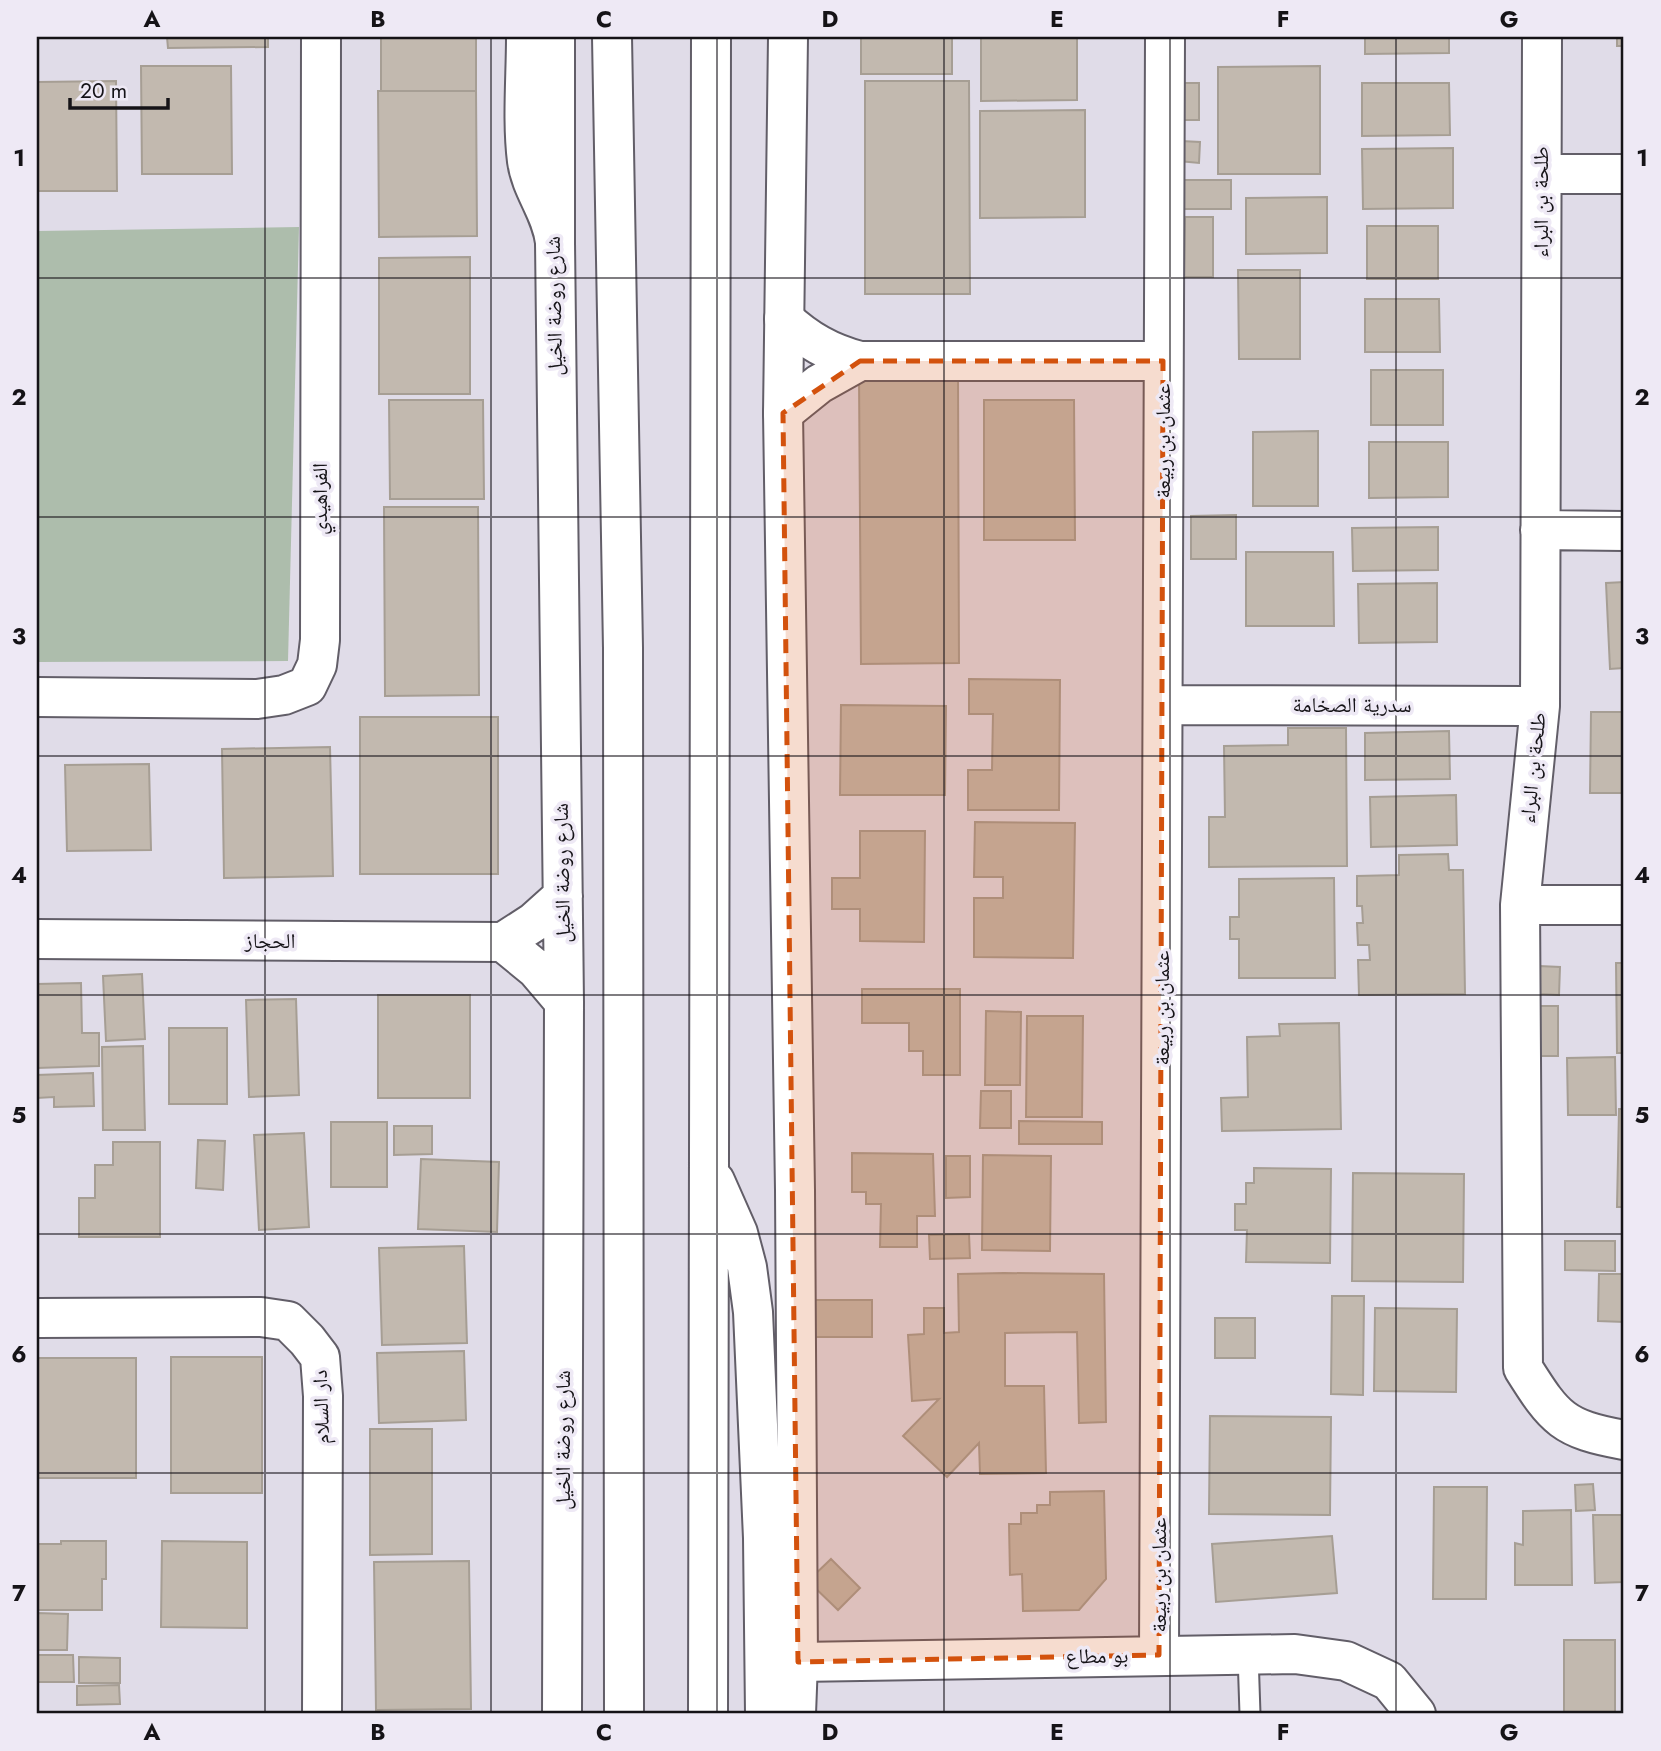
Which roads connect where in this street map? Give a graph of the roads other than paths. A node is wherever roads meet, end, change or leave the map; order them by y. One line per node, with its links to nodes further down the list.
1 (321, 37): 18 (street, الفراهيدي)
2 (526, 37): 11 (street, شارع روضة الخيل)
3 (555, 37): 11 (street)
4 (612, 37): 35 (street)
5 (711, 37): 27 (street)
6 (788, 37): 12 (street)
7 (1165, 37): 14 (street, عثمان بن ربيعة)
8 (1542, 37): 9 (street, طلحة بن البراء)
9 (1542, 174): 10 (street); 16 (street, طلحة بن البراء)
10 (1624, 174)
11 (555, 242): 21 (street, شارع روضة الخيل)
12 (784, 319): 13 (street, عثمان بن ربيعة); 15 (street)
13 (860, 361): 14 (street, عثمان بن ربيعة); 15 (street, عثمان بن ربيعة)
14 (1163, 361): 19 (street, عثمان بن ربيعة)
15 (783, 413): 32 (street)
16 (1540, 530): 17 (street); 20 (street, طلحة بن البراء)
17 (1624, 531)
18 (37, 697)
19 (1164, 705): 20 (street, سدرية الصخامة); 31 (street, عثمان بن ربيعة)
20 (1540, 706): 22 (street, طلحة بن البراء)
21 (563, 897): 25 (street); 26 (street, شارع روضة الخيل)
22 (1520, 905): 23 (street); 29 (street, طلحة بن البراء)
23 (1624, 905)
24 (37, 939): 25 (street, الحجاز)
25 (503, 942): 26 (street)
26 (564, 1002): 34 (street, شارع روضة الخيل)
27 (709, 1169): 36 (street); 37 (street)
28 (37, 1318): 33 (street, دار السلام)
29 (1624, 1440)
30 (1248, 1654): 31 (street, بو مطاع); 39 (lane); 40 (street, بو مطاع)
31 (1159, 1655): 32 (street, بو مطاع)
32 (798, 1662): 38 (street)
33 (321, 1714)
34 (562, 1714)
35 (624, 1714)
36 (708, 1714)
37 (765, 1714)
38 (796, 1714)
39 (1250, 1714)
40 (1416, 1714)

